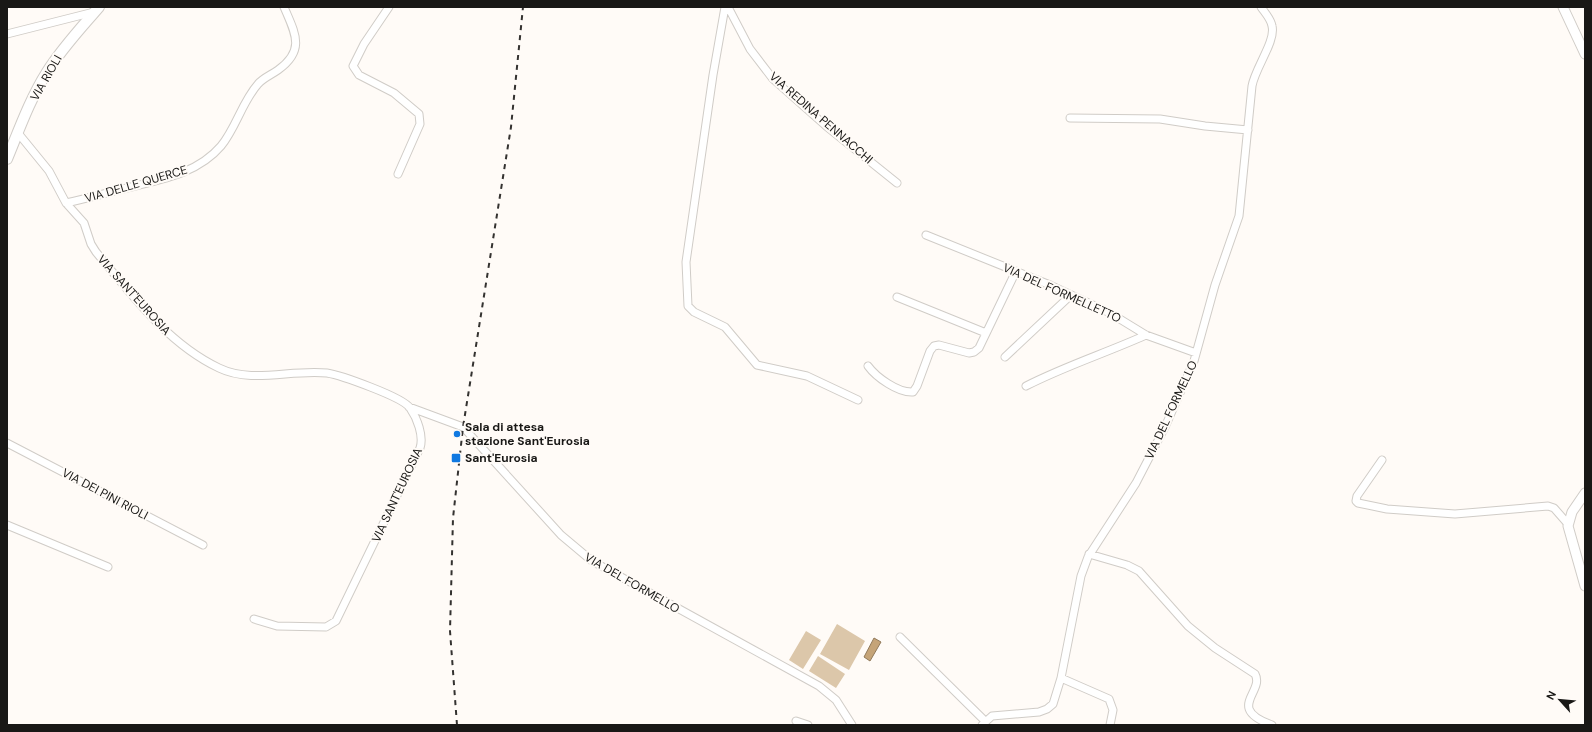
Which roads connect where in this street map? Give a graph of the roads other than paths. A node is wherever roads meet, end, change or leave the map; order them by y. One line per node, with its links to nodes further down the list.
1 (284, 7): 15 (street, VIA DELLE QUERCE)
2 (389, 7): 13 (street)
3 (727, 7): 14 (street, VIA REDINA PENNACCHI); 26 (street)
4 (1261, 7): 10 (street, VIA DEL FORMELLO)
5 (1563, 7): 8 (street)
6 (97, 10): 7 (street); 11 (main road, VIA RIOLI)
7 (7, 34)
8 (1585, 54)
9 (1070, 118): 10 (street)
10 (1248, 130): 22 (street, VIA DEL FORMELLO)
11 (18, 133): 12 (main road, VIA RIOLI); 15 (street, VIA SANT'EUROSIA)
12 (7, 159)
13 (398, 174)
14 (897, 183)
15 (66, 203): 27 (street, VIA SANT'EUROSIA)
16 (926, 235): 17 (street, VIA DEL FORMELLETTO)
17 (1016, 271): 18 (street, VIA DEL FORMELLETTO); 20 (street)
18 (1071, 295): 21 (street, VIA DEL FORMELLETTO); 23 (street)
19 (897, 297): 20 (street)
20 (986, 333): 24 (street)
21 (1146, 335): 22 (street, VIA DEL FORMELLETTO); 25 (street)
22 (1196, 353): 34 (street, VIA DEL FORMELLO)
23 (1005, 357)
24 (868, 366)
25 (1026, 386)
26 (858, 400)
27 (409, 407): 37 (street, VIA SANT'EUROSIA); 43 (street, VIA DEL FORMELLO)
28 (7, 443): 33 (street, VIA DEI PINI RIOLI)
29 (1382, 460): 31 (street)
30 (1585, 493): 31 (street)
31 (1568, 524): 36 (street)
32 (7, 525): 35 (street)
33 (202, 545)
34 (1089, 554): 39 (street, VIA DEL FORMELLO); 45 (street)
35 (108, 567)
36 (1585, 586)
37 (254, 619)
38 (900, 637): 41 (street)
39 (1061, 678): 41 (street, VIA DEL FORMELLO); 44 (street)
40 (796, 721): 42 (street)
41 (983, 723)
42 (808, 725)
43 (852, 725)
44 (1110, 725)
45 (1272, 725)

